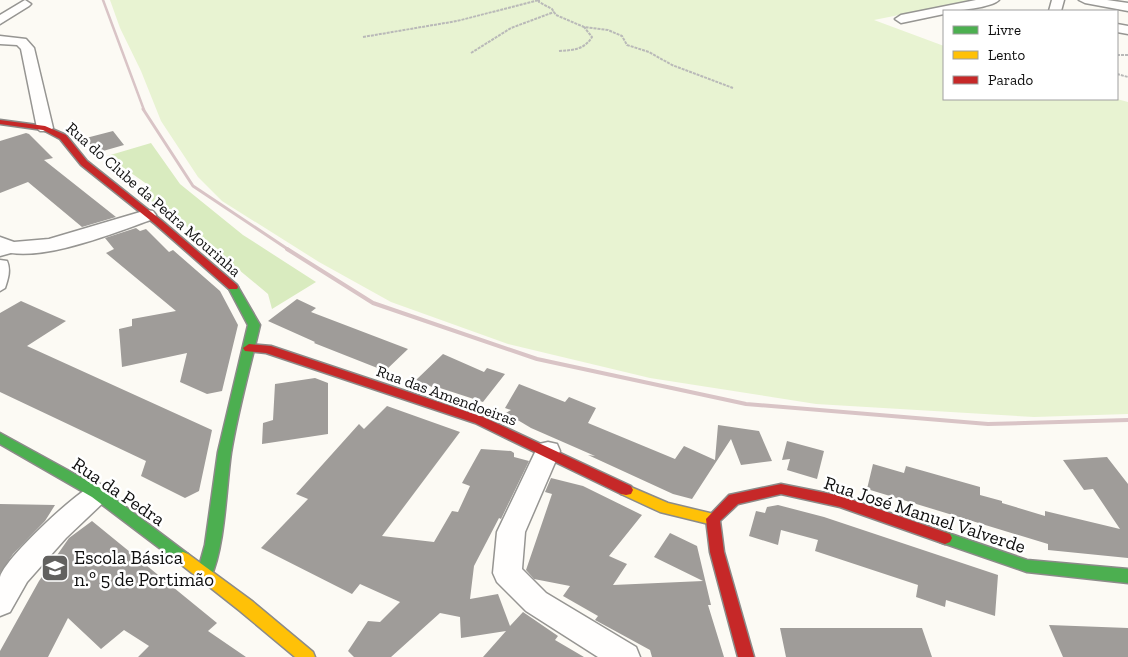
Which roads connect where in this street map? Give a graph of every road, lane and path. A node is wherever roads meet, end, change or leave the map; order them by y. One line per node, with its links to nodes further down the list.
1 (993, 0): 6 (street)
2 (1085, 0): 4 (street)
3 (25, 4): 9 (street)
4 (1128, 7)
5 (943, 10): 8 (street)
6 (945, 10)
7 (554, 12): 10 (path); 11 (path); 14 (path)
8 (901, 19)
9 (0, 20)
10 (584, 27): 13 (path); 15 (path)
11 (363, 37)
12 (0, 40): 17 (street)
13 (559, 51)
14 (471, 53)
15 (733, 88)
16 (0, 122): 17 (street, Rua do Clube da Pedra Mourinha)
17 (45, 128): 18 (street, Rua do Clube da Pedra Mourinha)
18 (147, 215): 19 (street); 22 (street, Rua do Clube da Pedra Mourinha)
19 (5, 248)
20 (0, 263): 21 (lane)
21 (0, 288)
22 (249, 348): 24 (street, Rua das Amendoeiras); 27 (street, Rua do Clube da Pedra Mourinha)
23 (0, 438): 25 (street, Rua da Pedra)
24 (548, 451): 26 (street, Rua das Amendoeiras); 31 (street)
25 (97, 493): 27 (street, Rua da Pedra); 29 (street)
26 (713, 518): 28 (street, Rua José Manuel Valverde); 32 (street)
27 (205, 574): 30 (street, Rua da Pedra)
28 (1128, 576)
29 (0, 603)
30 (307, 657)
31 (625, 657)
32 (746, 657)

